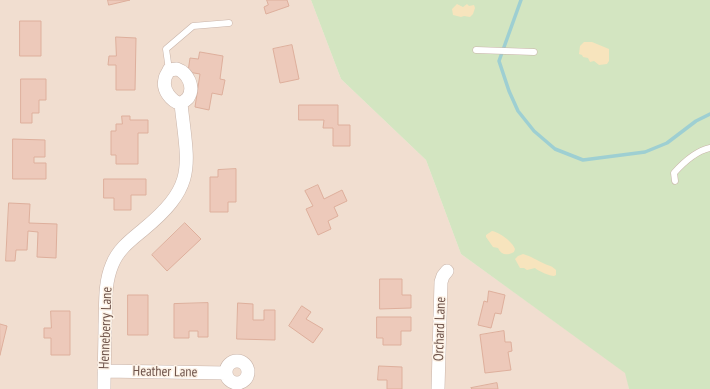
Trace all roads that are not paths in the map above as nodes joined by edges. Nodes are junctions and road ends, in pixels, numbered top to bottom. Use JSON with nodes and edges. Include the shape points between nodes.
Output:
{"nodes":[{"id":1,"x":229,"y":23,"type":"dead end"},
{"id":2,"x":476,"y":50,"type":"dead end"},
{"id":3,"x":534,"y":52,"type":"dead end"},
{"id":4,"x":169,"y":70,"type":"junction"},
{"id":5,"x":180,"y":104,"type":"junction"},
{"id":6,"x":710,"y":148,"type":"edge"},
{"id":7,"x":675,"y":181,"type":"dead end"},
{"id":8,"x":447,"y":271,"type":"dead end"},
{"id":9,"x":104,"y":371,"type":"junction"},
{"id":10,"x":226,"y":372,"type":"dead end"},
{"id":11,"x":104,"y":389,"type":"edge"},
{"id":12,"x":438,"y":389,"type":"edge"}],
"edges":[{"from":1,"to":4,"type":"lane","via":[[193,26],[166,49]]},
{"from":2,"to":3,"type":"lane"},
{"from":4,"to":5,"type":"street","via":[[164,80],[167,92]]},
{"from":4,"to":5,"type":"street","via":[[182,71],[190,82],[187,98]]},
{"from":5,"to":9,"type":"street","name":"Henneberry Lane","via":[[186,154],[183,184],[174,200],[128,242],[112,264],[106,293]]},
{"from":6,"to":7,"type":"lane","via":[[700,151],[678,169],[674,173]]},
{"from":8,"to":12,"type":"street","name":"Orchard Lane","via":[[441,282]]},
{"from":9,"to":10,"type":"street","name":"Heather Lane"},
{"from":9,"to":11,"type":"street","name":"Henneberry Lane"}]}
